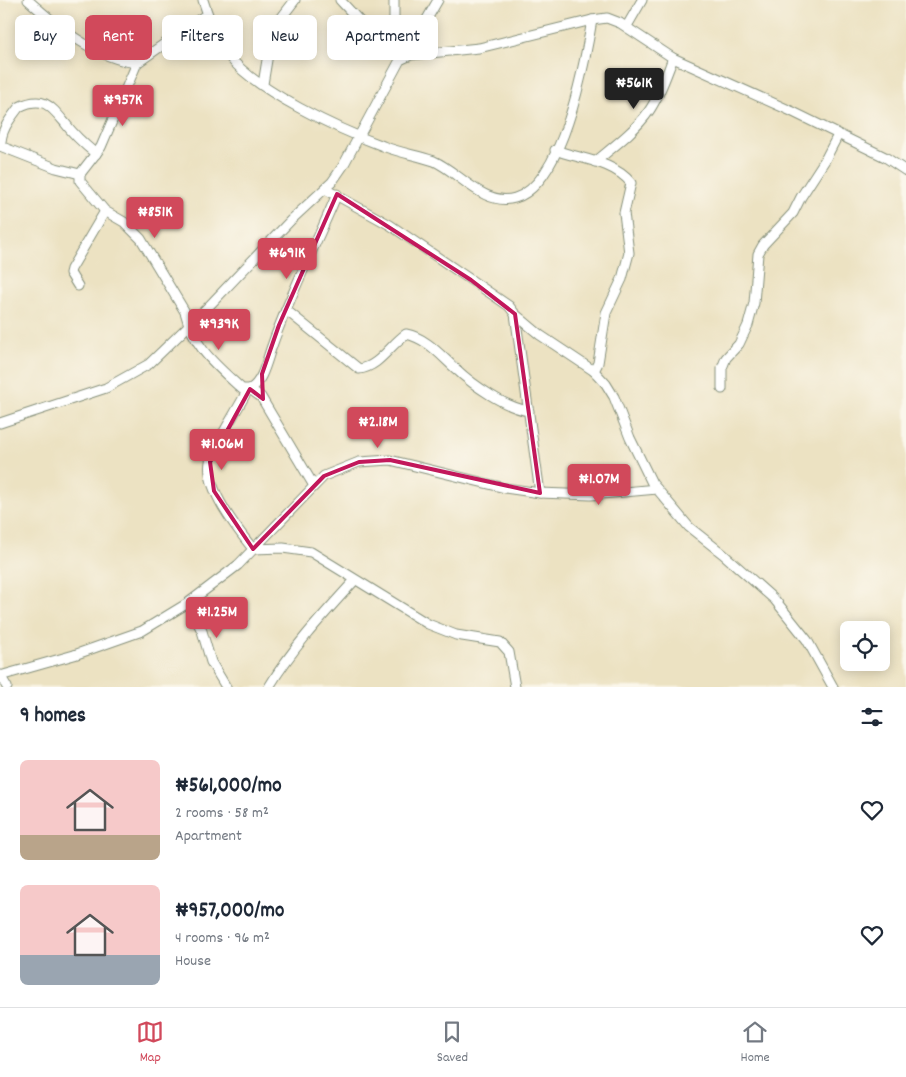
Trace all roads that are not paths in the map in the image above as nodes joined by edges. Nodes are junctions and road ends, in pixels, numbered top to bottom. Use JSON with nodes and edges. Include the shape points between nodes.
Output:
{"nodes":[{"id":1,"x":28,"y":0,"type":"edge"},
{"id":2,"x":202,"y":0,"type":"edge"},
{"id":3,"x":295,"y":0,"type":"edge"},
{"id":4,"x":340,"y":0,"type":"edge"},
{"id":5,"x":394,"y":0,"type":"edge"},
{"id":6,"x":438,"y":0,"type":"edge"},
{"id":7,"x":642,"y":0,"type":"edge"},
{"id":8,"x":207,"y":14,"type":"junction"},
{"id":9,"x":354,"y":15,"type":"edge"},
{"id":10,"x":394,"y":15,"type":"edge"},
{"id":11,"x":428,"y":15,"type":"edge"},
{"id":12,"x":592,"y":20,"type":"junction"},
{"id":13,"x":627,"y":26,"type":"junction"},
{"id":14,"x":438,"y":52,"type":"edge"},
{"id":15,"x":673,"y":58,"type":"junction"},
{"id":16,"x":400,"y":60,"type":"edge"},
{"id":17,"x":137,"y":63,"type":"junction"},
{"id":18,"x":263,"y":84,"type":"junction"},
{"id":19,"x":838,"y":135,"type":"junction"},
{"id":20,"x":360,"y":136,"type":"junction"},
{"id":21,"x":1,"y":146,"type":"edge"},
{"id":22,"x":555,"y":150,"type":"junction"},
{"id":23,"x":96,"y":154,"type":"junction"},
{"id":24,"x":595,"y":162,"type":"junction"},
{"id":25,"x":906,"y":171,"type":"edge"},
{"id":26,"x":80,"y":174,"type":"junction"},
{"id":27,"x":325,"y":189,"type":"junction"},
{"id":28,"x":337,"y":194,"type":"junction"},
{"id":29,"x":105,"y":211,"type":"junction"},
{"id":30,"x":78,"y":286,"type":"dead end"},
{"id":31,"x":286,"y":310,"type":"junction"},
{"id":32,"x":515,"y":314,"type":"junction"},
{"id":33,"x":188,"y":324,"type":"junction"},
{"id":34,"x":594,"y":371,"type":"junction"},
{"id":35,"x":262,"y":374,"type":"junction"},
{"id":36,"x":722,"y":389,"type":"dead end"},
{"id":37,"x":249,"y":390,"type":"junction"},
{"id":38,"x":261,"y":398,"type":"junction"},
{"id":39,"x":529,"y":411,"type":"junction"},
{"id":40,"x":0,"y":424,"type":"edge"},
{"id":41,"x":314,"y":486,"type":"junction"},
{"id":42,"x":657,"y":489,"type":"junction"},
{"id":43,"x":540,"y":493,"type":"junction"},
{"id":44,"x":254,"y":550,"type":"junction"},
{"id":45,"x":355,"y":580,"type":"junction"},
{"id":46,"x":188,"y":603,"type":"junction"},
{"id":47,"x":0,"y":676,"type":"edge"},
{"id":48,"x":7,"y":687,"type":"edge"},
{"id":49,"x":226,"y":687,"type":"edge"},
{"id":50,"x":269,"y":687,"type":"edge"},
{"id":51,"x":515,"y":687,"type":"edge"},
{"id":52,"x":833,"y":687,"type":"edge"}],
"edges":[{"from":1,"to":17,"type":"street","via":[[90,47]]},
{"from":2,"to":8,"type":"street"},
{"from":3,"to":18,"type":"street","via":[[272,30]]},
{"from":4,"to":9,"type":"street"},
{"from":5,"to":10,"type":"street"},
{"from":6,"to":11,"type":"street"},
{"from":7,"to":13,"type":"street"},
{"from":8,"to":17,"type":"street"},
{"from":8,"to":18,"type":"street","via":[[228,56]]},
{"from":12,"to":13,"type":"street","via":[[607,18]]},
{"from":12,"to":14,"type":"street","via":[[479,48]]},
{"from":12,"to":22,"type":"street","via":[[575,106]]},
{"from":13,"to":15,"type":"street"},
{"from":15,"to":19,"type":"street"},
{"from":15,"to":24,"type":"street","via":[[648,112]]},
{"from":16,"to":20,"type":"street"},
{"from":17,"to":23,"type":"street"},
{"from":18,"to":20,"type":"street","via":[[323,120]]},
{"from":19,"to":25,"type":"street","via":[[885,157]]},
{"from":19,"to":36,"type":"street","via":[[794,213],[758,254],[754,303],[748,325],[722,368]]},
{"from":20,"to":22,"type":"street","via":[[384,147],[436,162],[480,192],[499,199],[515,198],[531,188],[541,177]]},
{"from":20,"to":27,"type":"street"},
{"from":21,"to":23,"type":"street","via":[[3,131],[19,107],[35,102],[56,110]]},
{"from":21,"to":26,"type":"street"},
{"from":22,"to":24,"type":"street"},
{"from":23,"to":26,"type":"street"},
{"from":24,"to":34,"type":"street","via":[[624,175],[631,183],[631,189],[624,213],[629,253],[622,279],[606,313]]},
{"from":26,"to":29,"type":"street","via":[[80,181]]},
{"from":27,"to":28,"type":"street"},
{"from":27,"to":33,"type":"street"},
{"from":28,"to":31,"type":"street"},
{"from":28,"to":32,"type":"street","via":[[471,280],[509,306]]},
{"from":29,"to":30,"type":"street","via":[[71,269]]},
{"from":29,"to":33,"type":"street","via":[[124,222],[141,239],[185,312]]},
{"from":31,"to":35,"type":"street"},
{"from":31,"to":39,"type":"street","via":[[359,369],[370,368],[406,334],[413,335],[499,400],[518,410]]},
{"from":32,"to":34,"type":"street"},
{"from":32,"to":39,"type":"street"},
{"from":33,"to":37,"type":"street","via":[[203,353],[242,388]]},
{"from":33,"to":40,"type":"street","via":[[138,371],[106,388]]},
{"from":34,"to":42,"type":"street","via":[[614,397],[644,469]]},
{"from":35,"to":37,"type":"street"},
{"from":35,"to":38,"type":"street"},
{"from":37,"to":38,"type":"street"},
{"from":37,"to":44,"type":"street","via":[[210,462],[210,476],[214,491],[234,526]]},
{"from":38,"to":41,"type":"street"},
{"from":39,"to":43,"type":"street"},
{"from":41,"to":43,"type":"street","via":[[324,476],[359,462],[390,460]]},
{"from":41,"to":44,"type":"street"},
{"from":42,"to":43,"type":"street","via":[[591,494]]},
{"from":42,"to":52,"type":"street","via":[[689,527],[775,600],[807,640]]},
{"from":44,"to":45,"type":"street","via":[[283,548],[311,552]]},
{"from":44,"to":46,"type":"street"},
{"from":45,"to":50,"type":"street","via":[[315,627],[302,637]]},
{"from":45,"to":51,"type":"street","via":[[428,624],[456,635],[500,642],[509,652]]},
{"from":46,"to":47,"type":"street","via":[[142,631]]},
{"from":46,"to":49,"type":"street","via":[[202,631],[214,668]]},
{"from":47,"to":48,"type":"street"}]}
